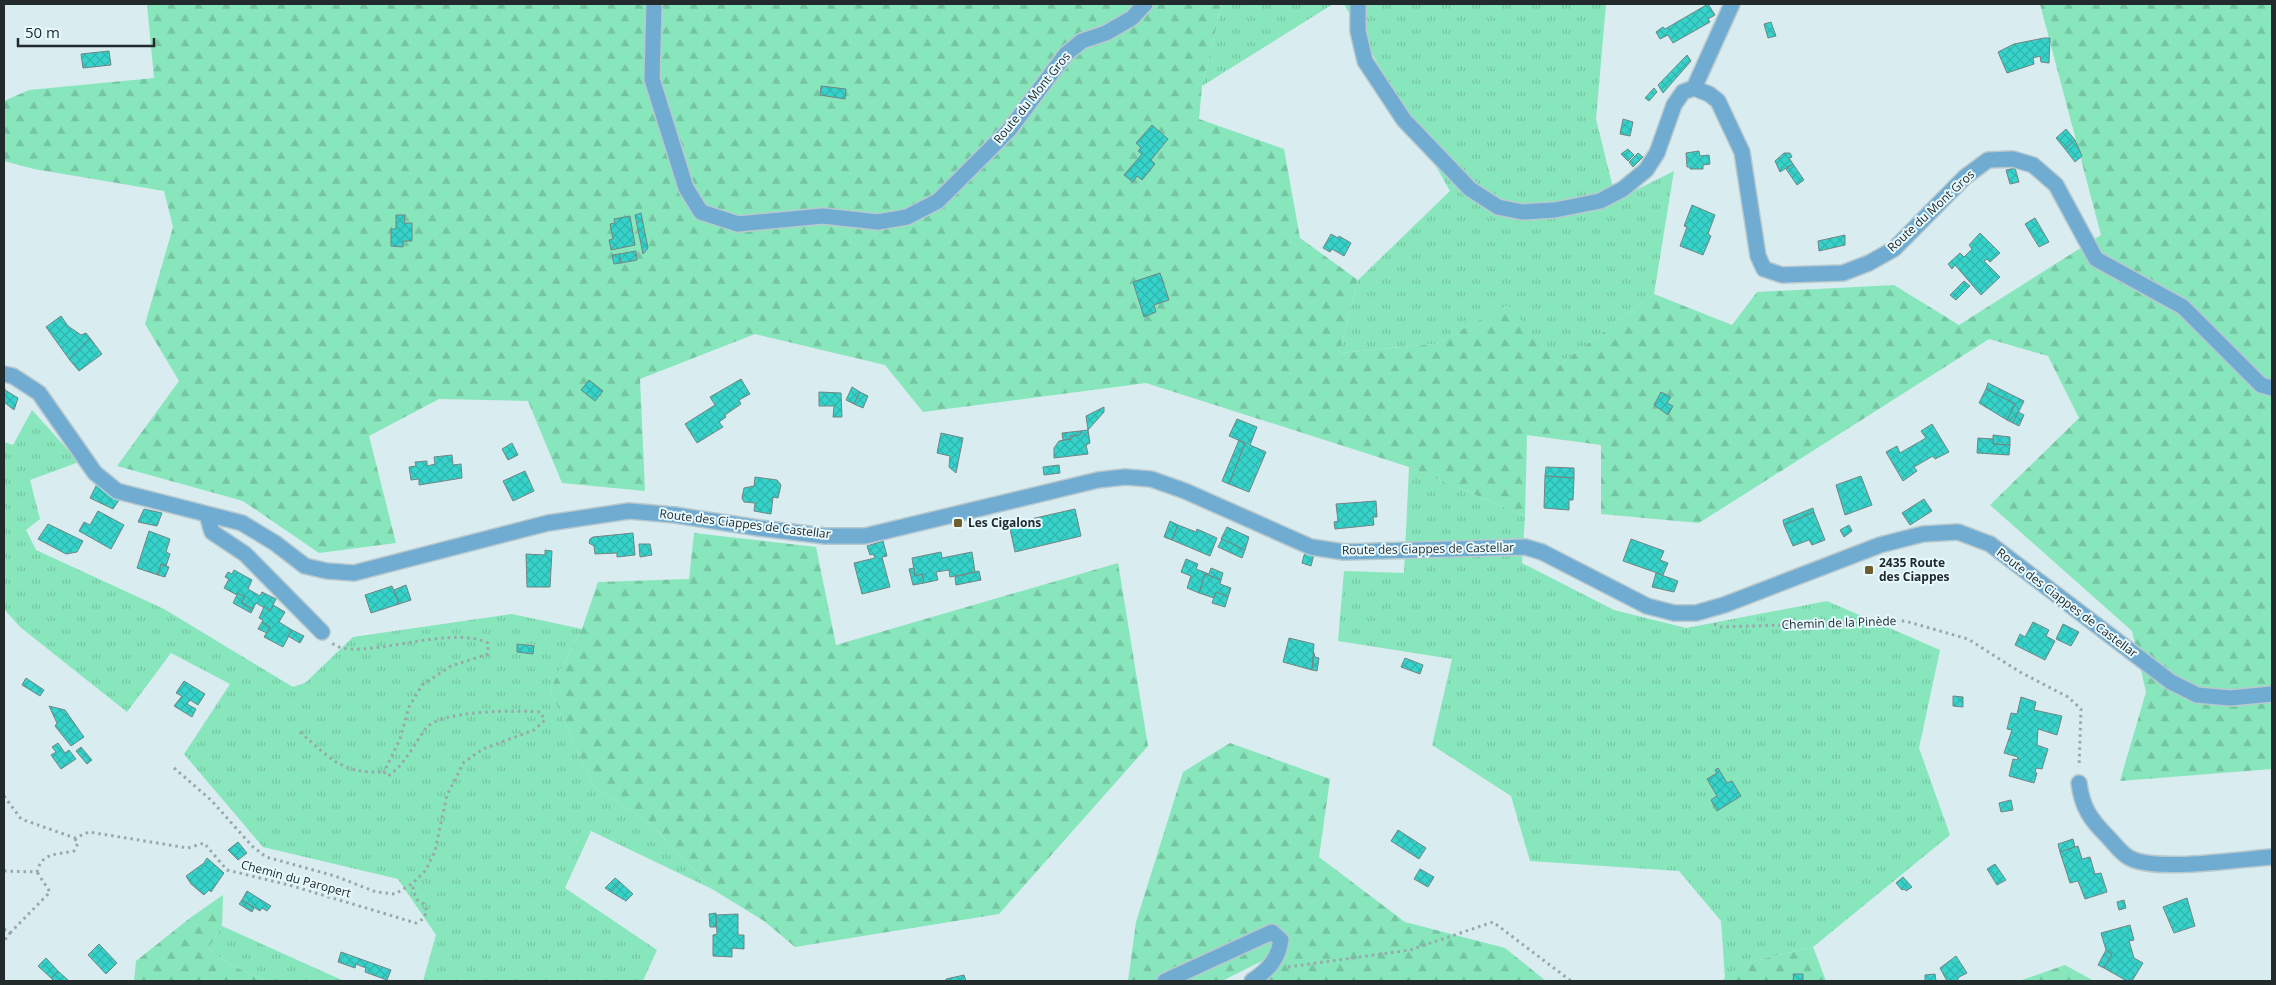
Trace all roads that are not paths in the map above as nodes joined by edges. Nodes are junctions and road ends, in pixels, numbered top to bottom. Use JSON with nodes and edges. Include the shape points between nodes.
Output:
{"nodes":[{"id":1,"x":654,"y":4,"type":"edge"},
{"id":2,"x":1145,"y":4,"type":"edge"},
{"id":3,"x":1358,"y":4,"type":"edge"},
{"id":4,"x":1732,"y":4,"type":"edge"},
{"id":5,"x":1694,"y":88,"type":"junction"},
{"id":6,"x":4,"y":374,"type":"edge"},
{"id":7,"x":2272,"y":388,"type":"edge"},
{"id":8,"x":207,"y":515,"type":"junction"},
{"id":9,"x":322,"y":632,"type":"road end"},
{"id":10,"x":2272,"y":694,"type":"edge"},
{"id":11,"x":2079,"y":783,"type":"road end"},
{"id":12,"x":2272,"y":857,"type":"edge"},
{"id":13,"x":1165,"y":981,"type":"edge"},
{"id":14,"x":1252,"y":981,"type":"edge"}],
"edges":[{"from":1,"to":2,"type":"street","name":"Route du Mont Gros","via":[[652,78],[686,188],[701,212],[738,224],[823,216],[878,222],[908,217],[938,200],[1009,130],[1066,54],[1082,41],[1106,33],[1132,18]]},
{"from":3,"to":5,"type":"street","via":[[1358,32],[1365,61],[1404,120],[1470,189],[1498,207],[1522,212],[1555,210],[1600,201],[1623,189],[1646,170],[1657,153],[1674,105],[1683,92]]},
{"from":4,"to":5,"type":"street"},
{"from":5,"to":7,"type":"street","name":"Route du Mont Gros","via":[[1718,101],[1742,152],[1758,256],[1764,269],[1782,275],[1843,273],[1869,263],[1894,249],[1965,177],[1988,160],[2013,159],[2033,165],[2056,186],[2096,259],[2183,307],[2261,385]]},
{"from":6,"to":8,"type":"street","name":"Route des Ciappes de Castellar","via":[[13,376],[39,393],[95,473],[117,491]]},
{"from":8,"to":9,"type":"street","via":[[212,532],[245,554]]},
{"from":8,"to":10,"type":"street","name":"Route des Ciappes de Castellar","via":[[242,523],[305,566],[354,573],[548,523],[629,511],[816,535],[865,536],[1098,480],[1125,477],[1151,479],[1185,491],[1310,548],[1344,552],[1534,549],[1647,606],[1674,614],[1696,613],[1724,604],[1880,545],[1923,534],[1958,532],[1990,544],[2171,682],[2197,695],[2230,698]]},
{"from":11,"to":12,"type":"street","via":[[2082,802],[2094,823],[2128,857],[2142,862],[2173,864]]},
{"from":13,"to":14,"type":"street","via":[[1272,932],[1281,940],[1279,950],[1269,970]]}]}
